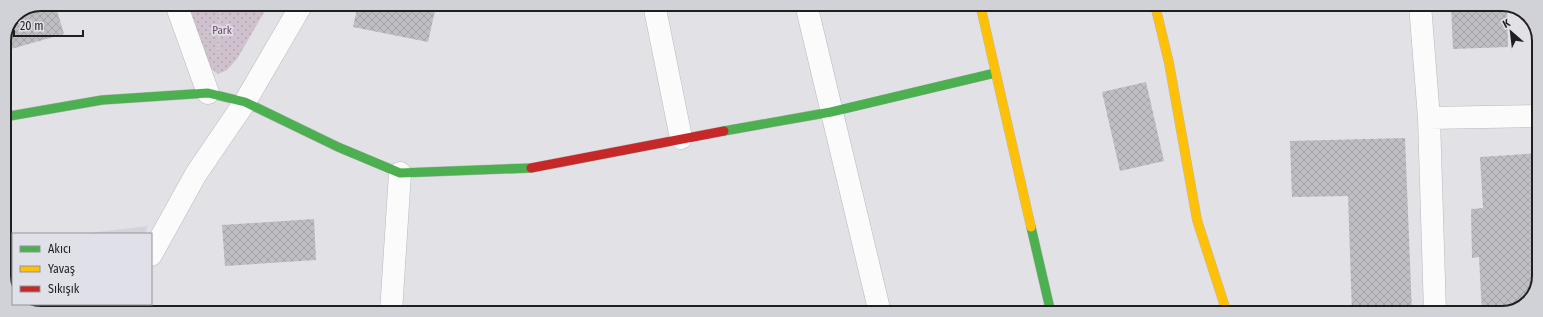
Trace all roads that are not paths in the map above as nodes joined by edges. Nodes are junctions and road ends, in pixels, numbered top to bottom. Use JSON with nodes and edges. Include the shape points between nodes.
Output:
{"nodes":[{"id":1,"x":179,"y":11,"type":"edge"},
{"id":2,"x":298,"y":11,"type":"edge"},
{"id":3,"x":656,"y":11,"type":"edge"},
{"id":4,"x":808,"y":11,"type":"edge"},
{"id":5,"x":982,"y":11,"type":"edge"},
{"id":6,"x":1157,"y":11,"type":"edge"},
{"id":7,"x":1421,"y":11,"type":"edge"},
{"id":8,"x":995,"y":72,"type":"junction"},
{"id":9,"x":208,"y":93,"type":"junction"},
{"id":10,"x":245,"y":102,"type":"junction"},
{"id":11,"x":831,"y":112,"type":"junction"},
{"id":12,"x":11,"y":116,"type":"edge"},
{"id":13,"x":1532,"y":116,"type":"edge"},
{"id":14,"x":1429,"y":118,"type":"junction"},
{"id":15,"x":681,"y":138,"type":"junction"},
{"id":16,"x":400,"y":173,"type":"junction"},
{"id":17,"x":152,"y":253,"type":"edge"},
{"id":18,"x":391,"y":306,"type":"edge"},
{"id":19,"x":878,"y":306,"type":"edge"},
{"id":20,"x":1049,"y":306,"type":"edge"},
{"id":21,"x":1225,"y":306,"type":"edge"},
{"id":22,"x":1435,"y":306,"type":"edge"}],
"edges":[{"from":1,"to":9,"type":"street"},
{"from":2,"to":10,"type":"street"},
{"from":3,"to":15,"type":"street"},
{"from":4,"to":11,"type":"street"},
{"from":5,"to":8,"type":"street"},
{"from":6,"to":21,"type":"street","via":[[1169,64],[1197,220]]},
{"from":7,"to":14,"type":"street"},
{"from":8,"to":11,"type":"street"},
{"from":8,"to":20,"type":"street"},
{"from":9,"to":10,"type":"street"},
{"from":9,"to":12,"type":"street","via":[[102,100]]},
{"from":10,"to":16,"type":"street","via":[[338,147]]},
{"from":10,"to":17,"type":"street","via":[[196,174]]},
{"from":11,"to":15,"type":"street"},
{"from":11,"to":19,"type":"street"},
{"from":13,"to":14,"type":"street"},
{"from":14,"to":22,"type":"street"},
{"from":15,"to":16,"type":"street","via":[[530,168]]},
{"from":16,"to":18,"type":"street"}]}
